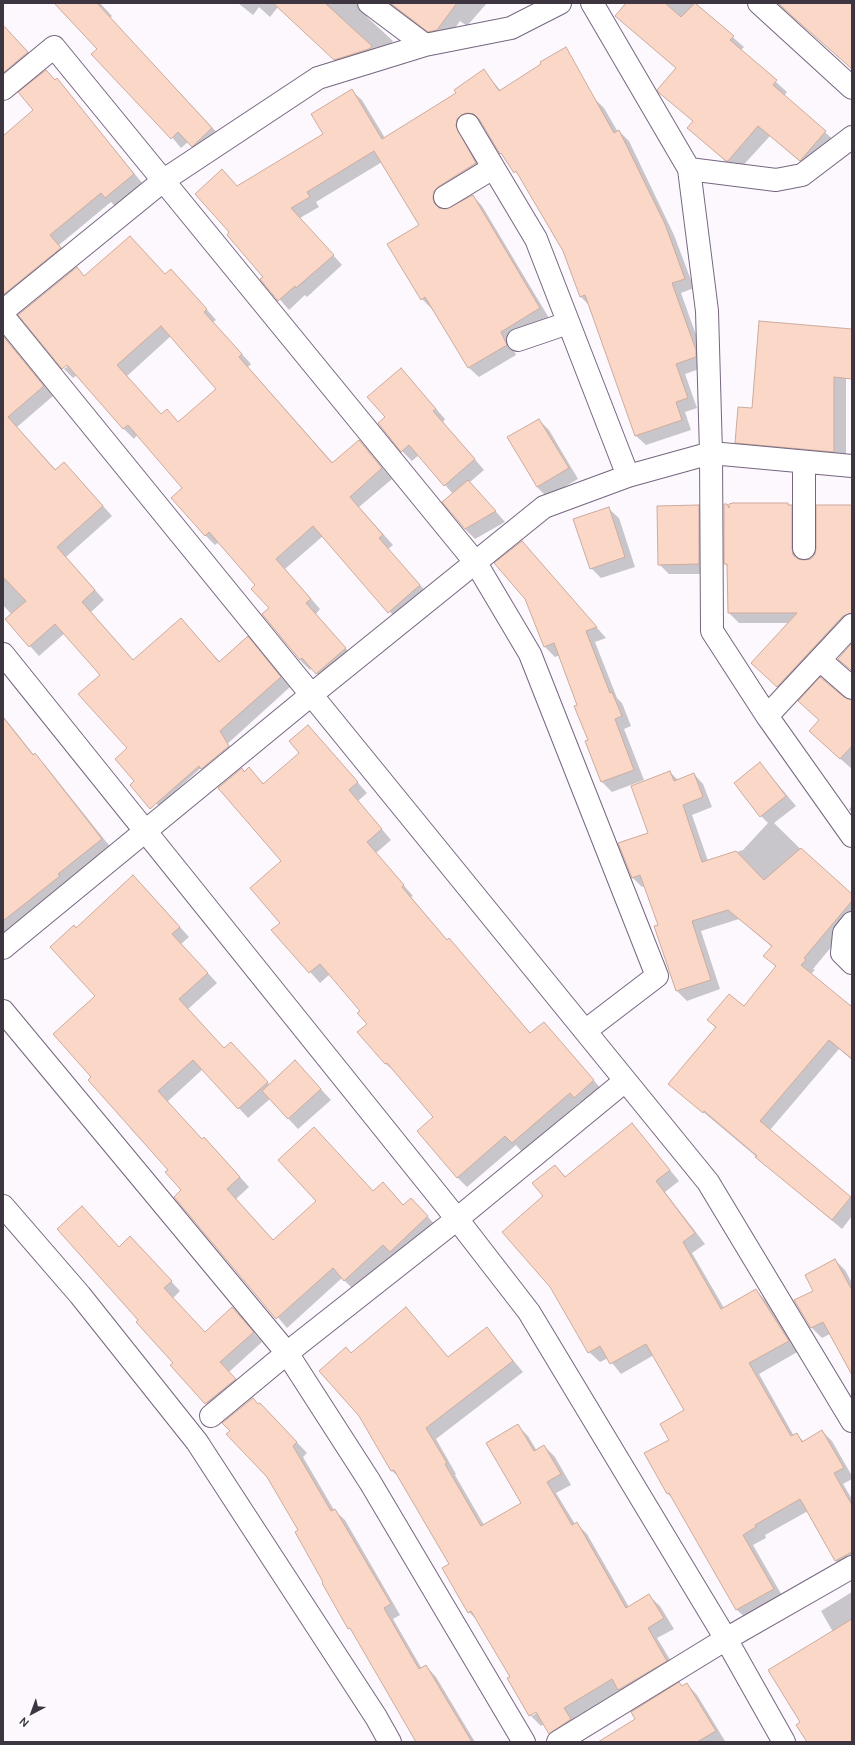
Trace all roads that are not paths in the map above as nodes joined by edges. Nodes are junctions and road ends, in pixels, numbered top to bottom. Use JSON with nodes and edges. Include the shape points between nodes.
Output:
{"nodes":[{"id":1,"x":369,"y":3,"type":"edge"},
{"id":2,"x":560,"y":3,"type":"edge"},
{"id":3,"x":592,"y":3,"type":"edge"},
{"id":4,"x":759,"y":3,"type":"edge"},
{"id":5,"x":425,"y":45,"type":"junction"},
{"id":6,"x":852,"y":88,"type":"edge"},
{"id":7,"x":3,"y":89,"type":"edge"},
{"id":8,"x":468,"y":125,"type":"dead end"},
{"id":9,"x":852,"y":137,"type":"edge"},
{"id":10,"x":493,"y":168,"type":"junction"},
{"id":11,"x":689,"y":169,"type":"junction"},
{"id":12,"x":164,"y":180,"type":"junction"},
{"id":13,"x":445,"y":197,"type":"dead end"},
{"id":14,"x":3,"y":311,"type":"edge"},
{"id":15,"x":3,"y":316,"type":"edge"},
{"id":16,"x":568,"y":323,"type":"junction"},
{"id":17,"x":518,"y":340,"type":"dead end"},
{"id":18,"x":711,"y":453,"type":"junction"},
{"id":19,"x":804,"y":462,"type":"junction"},
{"id":20,"x":852,"y":466,"type":"edge"},
{"id":21,"x":628,"y":476,"type":"junction"},
{"id":22,"x":804,"y":548,"type":"dead end"},
{"id":23,"x":476,"y":563,"type":"junction"},
{"id":24,"x":852,"y":625,"type":"edge"},
{"id":25,"x":3,"y":654,"type":"edge"},
{"id":26,"x":820,"y":660,"type":"junction"},
{"id":27,"x":852,"y":688,"type":"edge"},
{"id":28,"x":311,"y":695,"type":"junction"},
{"id":29,"x":767,"y":716,"type":"junction"},
{"id":30,"x":146,"y":831,"type":"junction"},
{"id":31,"x":852,"y":836,"type":"edge"},
{"id":32,"x":852,"y":923,"type":"edge"},
{"id":33,"x":3,"y":948,"type":"edge"},
{"id":34,"x":852,"y":963,"type":"edge"},
{"id":35,"x":3,"y":1011,"type":"edge"},
{"id":36,"x":585,"y":1032,"type":"junction"},
{"id":37,"x":625,"y":1081,"type":"junction"},
{"id":38,"x":3,"y":1206,"type":"edge"},
{"id":39,"x":457,"y":1219,"type":"junction"},
{"id":40,"x":287,"y":1353,"type":"junction"},
{"id":41,"x":212,"y":1416,"type":"dead end"},
{"id":42,"x":852,"y":1421,"type":"edge"},
{"id":43,"x":852,"y":1567,"type":"edge"},
{"id":44,"x":726,"y":1639,"type":"junction"},
{"id":45,"x":390,"y":1742,"type":"edge"},
{"id":46,"x":524,"y":1742,"type":"edge"},
{"id":47,"x":558,"y":1742,"type":"edge"},
{"id":48,"x":784,"y":1742,"type":"edge"}],
"edges":[{"from":1,"to":5,"type":"street"},
{"from":2,"to":5,"type":"street","via":[[511,28]]},
{"from":3,"to":11,"type":"street"},
{"from":4,"to":6,"type":"street"},
{"from":5,"to":12,"type":"street","via":[[318,78]]},
{"from":7,"to":12,"type":"street","via":[[54,47]]},
{"from":8,"to":10,"type":"street"},
{"from":9,"to":11,"type":"street","via":[[802,175],[776,180]]},
{"from":10,"to":13,"type":"street"},
{"from":10,"to":16,"type":"street","via":[[536,240]]},
{"from":11,"to":18,"type":"street","via":[[707,311]]},
{"from":12,"to":14,"type":"street"},
{"from":12,"to":23,"type":"street"},
{"from":15,"to":28,"type":"street"},
{"from":16,"to":17,"type":"street"},
{"from":16,"to":21,"type":"street"},
{"from":18,"to":19,"type":"street"},
{"from":18,"to":21,"type":"street"},
{"from":18,"to":29,"type":"street","via":[[712,631]]},
{"from":19,"to":20,"type":"street"},
{"from":19,"to":22,"type":"street"},
{"from":21,"to":23,"type":"street","via":[[544,507]]},
{"from":23,"to":28,"type":"street"},
{"from":23,"to":36,"type":"street","via":[[530,654],[657,976]]},
{"from":24,"to":26,"type":"street"},
{"from":25,"to":30,"type":"street"},
{"from":26,"to":27,"type":"street"},
{"from":26,"to":29,"type":"street"},
{"from":28,"to":30,"type":"street"},
{"from":28,"to":36,"type":"street"},
{"from":29,"to":31,"type":"street"},
{"from":30,"to":33,"type":"street"},
{"from":30,"to":39,"type":"street"},
{"from":32,"to":34,"type":"street","via":[[844,932],[842,953]]},
{"from":35,"to":40,"type":"street"},
{"from":36,"to":37,"type":"street"},
{"from":37,"to":39,"type":"street"},
{"from":37,"to":42,"type":"street","via":[[708,1182]]},
{"from":38,"to":45,"type":"street","via":[[80,1295],[197,1442]]},
{"from":39,"to":40,"type":"street"},
{"from":39,"to":44,"type":"street","via":[[529,1312]]},
{"from":40,"to":41,"type":"street"},
{"from":40,"to":46,"type":"street","via":[[370,1482]]},
{"from":43,"to":44,"type":"street"},
{"from":44,"to":47,"type":"street"},
{"from":44,"to":48,"type":"street"}]}
